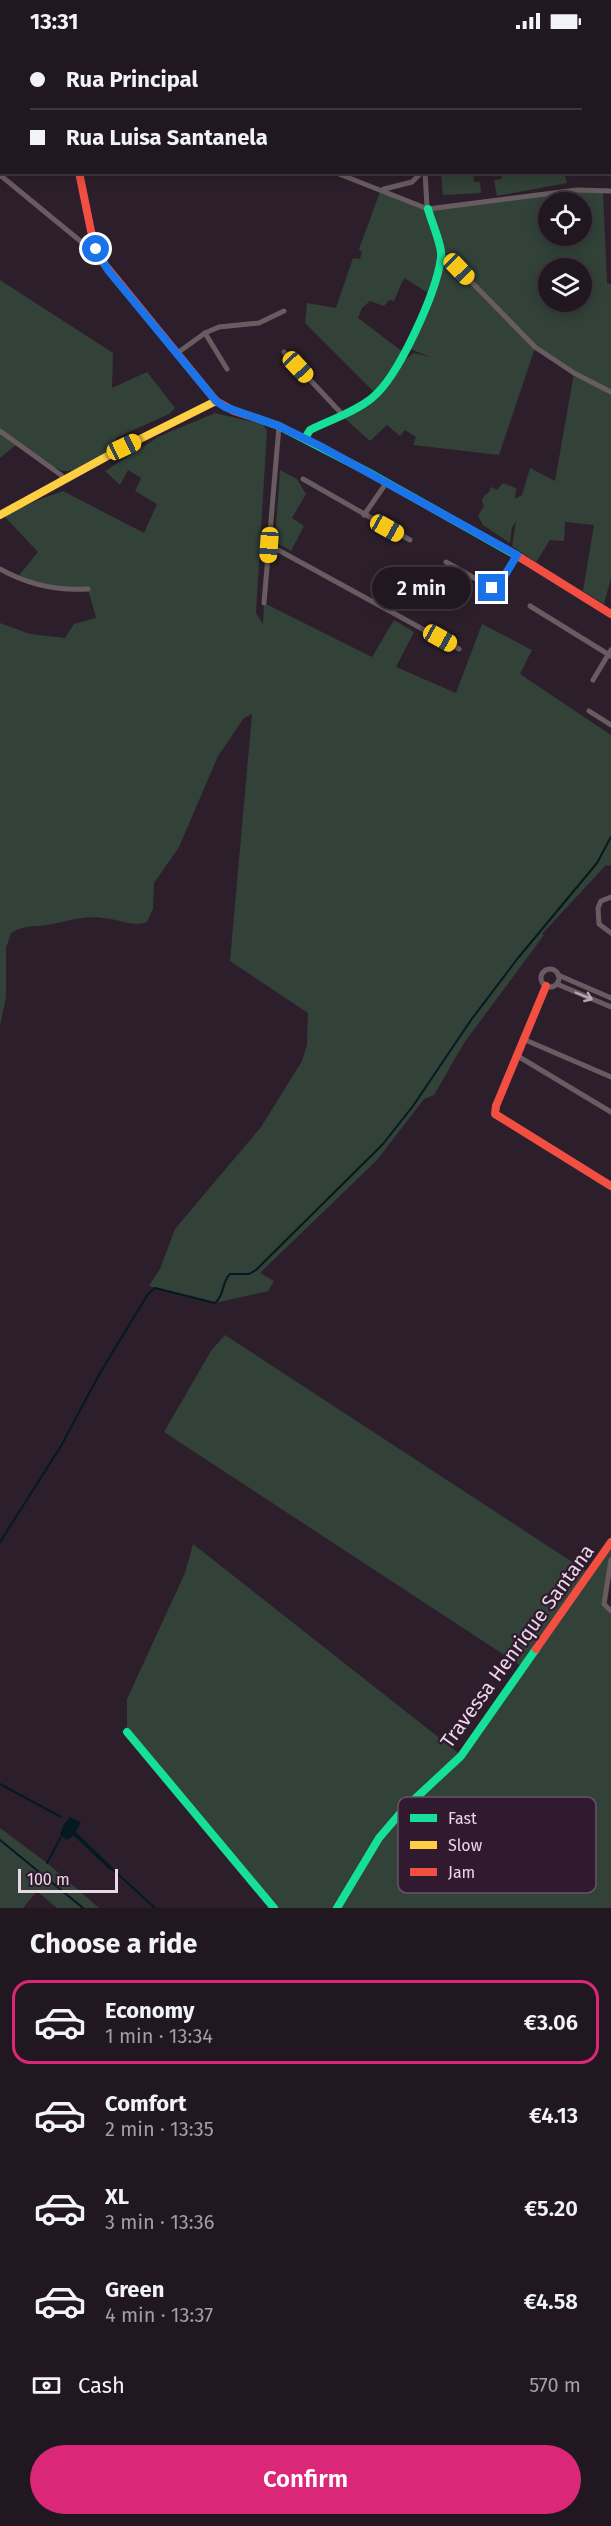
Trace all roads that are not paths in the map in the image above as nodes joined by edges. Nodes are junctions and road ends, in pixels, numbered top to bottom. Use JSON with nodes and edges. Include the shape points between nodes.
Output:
{"nodes":[{"id":1,"x":79,"y":174,"type":"edge"},
{"id":2,"x":339,"y":174,"type":"edge"},
{"id":3,"x":422,"y":174,"type":"edge"},
{"id":4,"x":424,"y":174,"type":"edge"},
{"id":5,"x":0,"y":176,"type":"edge"},
{"id":6,"x":380,"y":190,"type":"junction"},
{"id":7,"x":611,"y":191,"type":"edge"},
{"id":8,"x":427,"y":208,"type":"junction"},
{"id":9,"x":96,"y":249,"type":"junction"},
{"id":10,"x":442,"y":256,"type":"junction"},
{"id":11,"x":284,"y":311,"type":"dead end"},
{"id":12,"x":205,"y":333,"type":"junction"},
{"id":13,"x":284,"y":352,"type":"dead end"},
{"id":14,"x":176,"y":354,"type":"junction"},
{"id":15,"x":227,"y":369,"type":"dead end"},
{"id":16,"x":611,"y":392,"type":"edge"},
{"id":17,"x":216,"y":401,"type":"junction"},
{"id":18,"x":341,"y":413,"type":"junction"},
{"id":19,"x":279,"y":426,"type":"junction"},
{"id":20,"x":0,"y":431,"type":"edge"},
{"id":21,"x":305,"y":438,"type":"junction"},
{"id":22,"x":303,"y":478,"type":"dead end"},
{"id":23,"x":63,"y":480,"type":"junction"},
{"id":24,"x":387,"y":482,"type":"junction"},
{"id":25,"x":0,"y":515,"type":"edge"},
{"id":26,"x":364,"y":516,"type":"junction"},
{"id":27,"x":410,"y":540,"type":"dead end"},
{"id":28,"x":269,"y":545,"type":"junction"},
{"id":29,"x":517,"y":555,"type":"junction"},
{"id":30,"x":446,"y":562,"type":"dead end"},
{"id":31,"x":0,"y":569,"type":"edge"},
{"id":32,"x":88,"y":589,"type":"dead end"},
{"id":33,"x":264,"y":603,"type":"dead end"},
{"id":34,"x":530,"y":606,"type":"dead end"},
{"id":35,"x":611,"y":614,"type":"edge"},
{"id":36,"x":459,"y":649,"type":"dead end"},
{"id":37,"x":610,"y":654,"type":"edge"},
{"id":38,"x":593,"y":680,"type":"dead end"},
{"id":39,"x":589,"y":711,"type":"dead end"},
{"id":40,"x":611,"y":725,"type":"edge"},
{"id":41,"x":611,"y":897,"type":"edge"},
{"id":42,"x":611,"y":933,"type":"edge"},
{"id":43,"x":558,"y":975,"type":"junction"},
{"id":44,"x":557,"y":984,"type":"junction"},
{"id":45,"x":546,"y":986,"type":"junction"},
{"id":46,"x":611,"y":998,"type":"edge"},
{"id":47,"x":611,"y":1008,"type":"edge"},
{"id":48,"x":523,"y":1039,"type":"junction"},
{"id":49,"x":516,"y":1055,"type":"junction"},
{"id":50,"x":611,"y":1077,"type":"edge"},
{"id":51,"x":611,"y":1112,"type":"edge"},
{"id":52,"x":611,"y":1186,"type":"edge"},
{"id":53,"x":611,"y":1542,"type":"edge"},
{"id":54,"x":611,"y":1560,"type":"edge"},
{"id":55,"x":611,"y":1611,"type":"edge"},
{"id":56,"x":127,"y":1732,"type":"dead end"},
{"id":57,"x":417,"y":1797,"type":"edge"},
{"id":58,"x":398,"y":1816,"type":"edge"},
{"id":59,"x":274,"y":1908,"type":"edge"},
{"id":60,"x":337,"y":1908,"type":"edge"}],
"edges":[{"from":1,"to":9,"type":"street"},
{"from":2,"to":6,"type":"street"},
{"from":3,"to":6,"type":"street","via":[[412,182]]},
{"from":4,"to":8,"type":"street"},
{"from":5,"to":9,"type":"street","via":[[90,249]]},
{"from":6,"to":8,"type":"street"},
{"from":7,"to":8,"type":"street","via":[[577,190]]},
{"from":8,"to":10,"type":"street"},
{"from":9,"to":14,"type":"street","via":[[108,270]]},
{"from":10,"to":16,"type":"street","via":[[535,347]]},
{"from":10,"to":18,"type":"street","via":[[408,348],[371,399]]},
{"from":11,"to":12,"type":"street","via":[[259,323],[219,327]]},
{"from":12,"to":14,"type":"street"},
{"from":12,"to":15,"type":"street"},
{"from":13,"to":18,"type":"street"},
{"from":14,"to":17,"type":"street"},
{"from":17,"to":19,"type":"street"},
{"from":17,"to":23,"type":"street"},
{"from":18,"to":21,"type":"street","via":[[310,430]]},
{"from":19,"to":21,"type":"street"},
{"from":19,"to":28,"type":"street"},
{"from":20,"to":23,"type":"street"},
{"from":21,"to":24,"type":"street"},
{"from":22,"to":26,"type":"street"},
{"from":23,"to":25,"type":"street"},
{"from":24,"to":26,"type":"street"},
{"from":24,"to":29,"type":"street"},
{"from":26,"to":27,"type":"street"},
{"from":28,"to":33,"type":"street"},
{"from":28,"to":36,"type":"street"},
{"from":29,"to":30,"type":"street","via":[[499,585],[492,588]]},
{"from":29,"to":35,"type":"street"},
{"from":31,"to":32,"type":"street","via":[[35,585],[58,590]]},
{"from":34,"to":37,"type":"street"},
{"from":37,"to":38,"type":"street"},
{"from":39,"to":40,"type":"street"},
{"from":41,"to":42,"type":"street","via":[[601,901],[597,916],[599,924]]},
{"from":43,"to":44,"type":"street"},
{"from":43,"to":45,"type":"street","via":[[552,970],[544,972],[541,980]]},
{"from":43,"to":46,"type":"street"},
{"from":44,"to":45,"type":"street"},
{"from":44,"to":47,"type":"street","one_way":true},
{"from":45,"to":48,"type":"street"},
{"from":48,"to":49,"type":"street"},
{"from":48,"to":50,"type":"street"},
{"from":49,"to":51,"type":"street"},
{"from":49,"to":52,"type":"street","via":[[495,1114]]},
{"from":53,"to":57,"type":"street","name":"Travessa Henrique Santana","via":[[461,1756]]},
{"from":54,"to":55,"type":"street","via":[[604,1604]]},
{"from":56,"to":59,"type":"street"},
{"from":58,"to":60,"type":"street","name":"Travessa Henrique Santana","via":[[379,1838]]}]}
